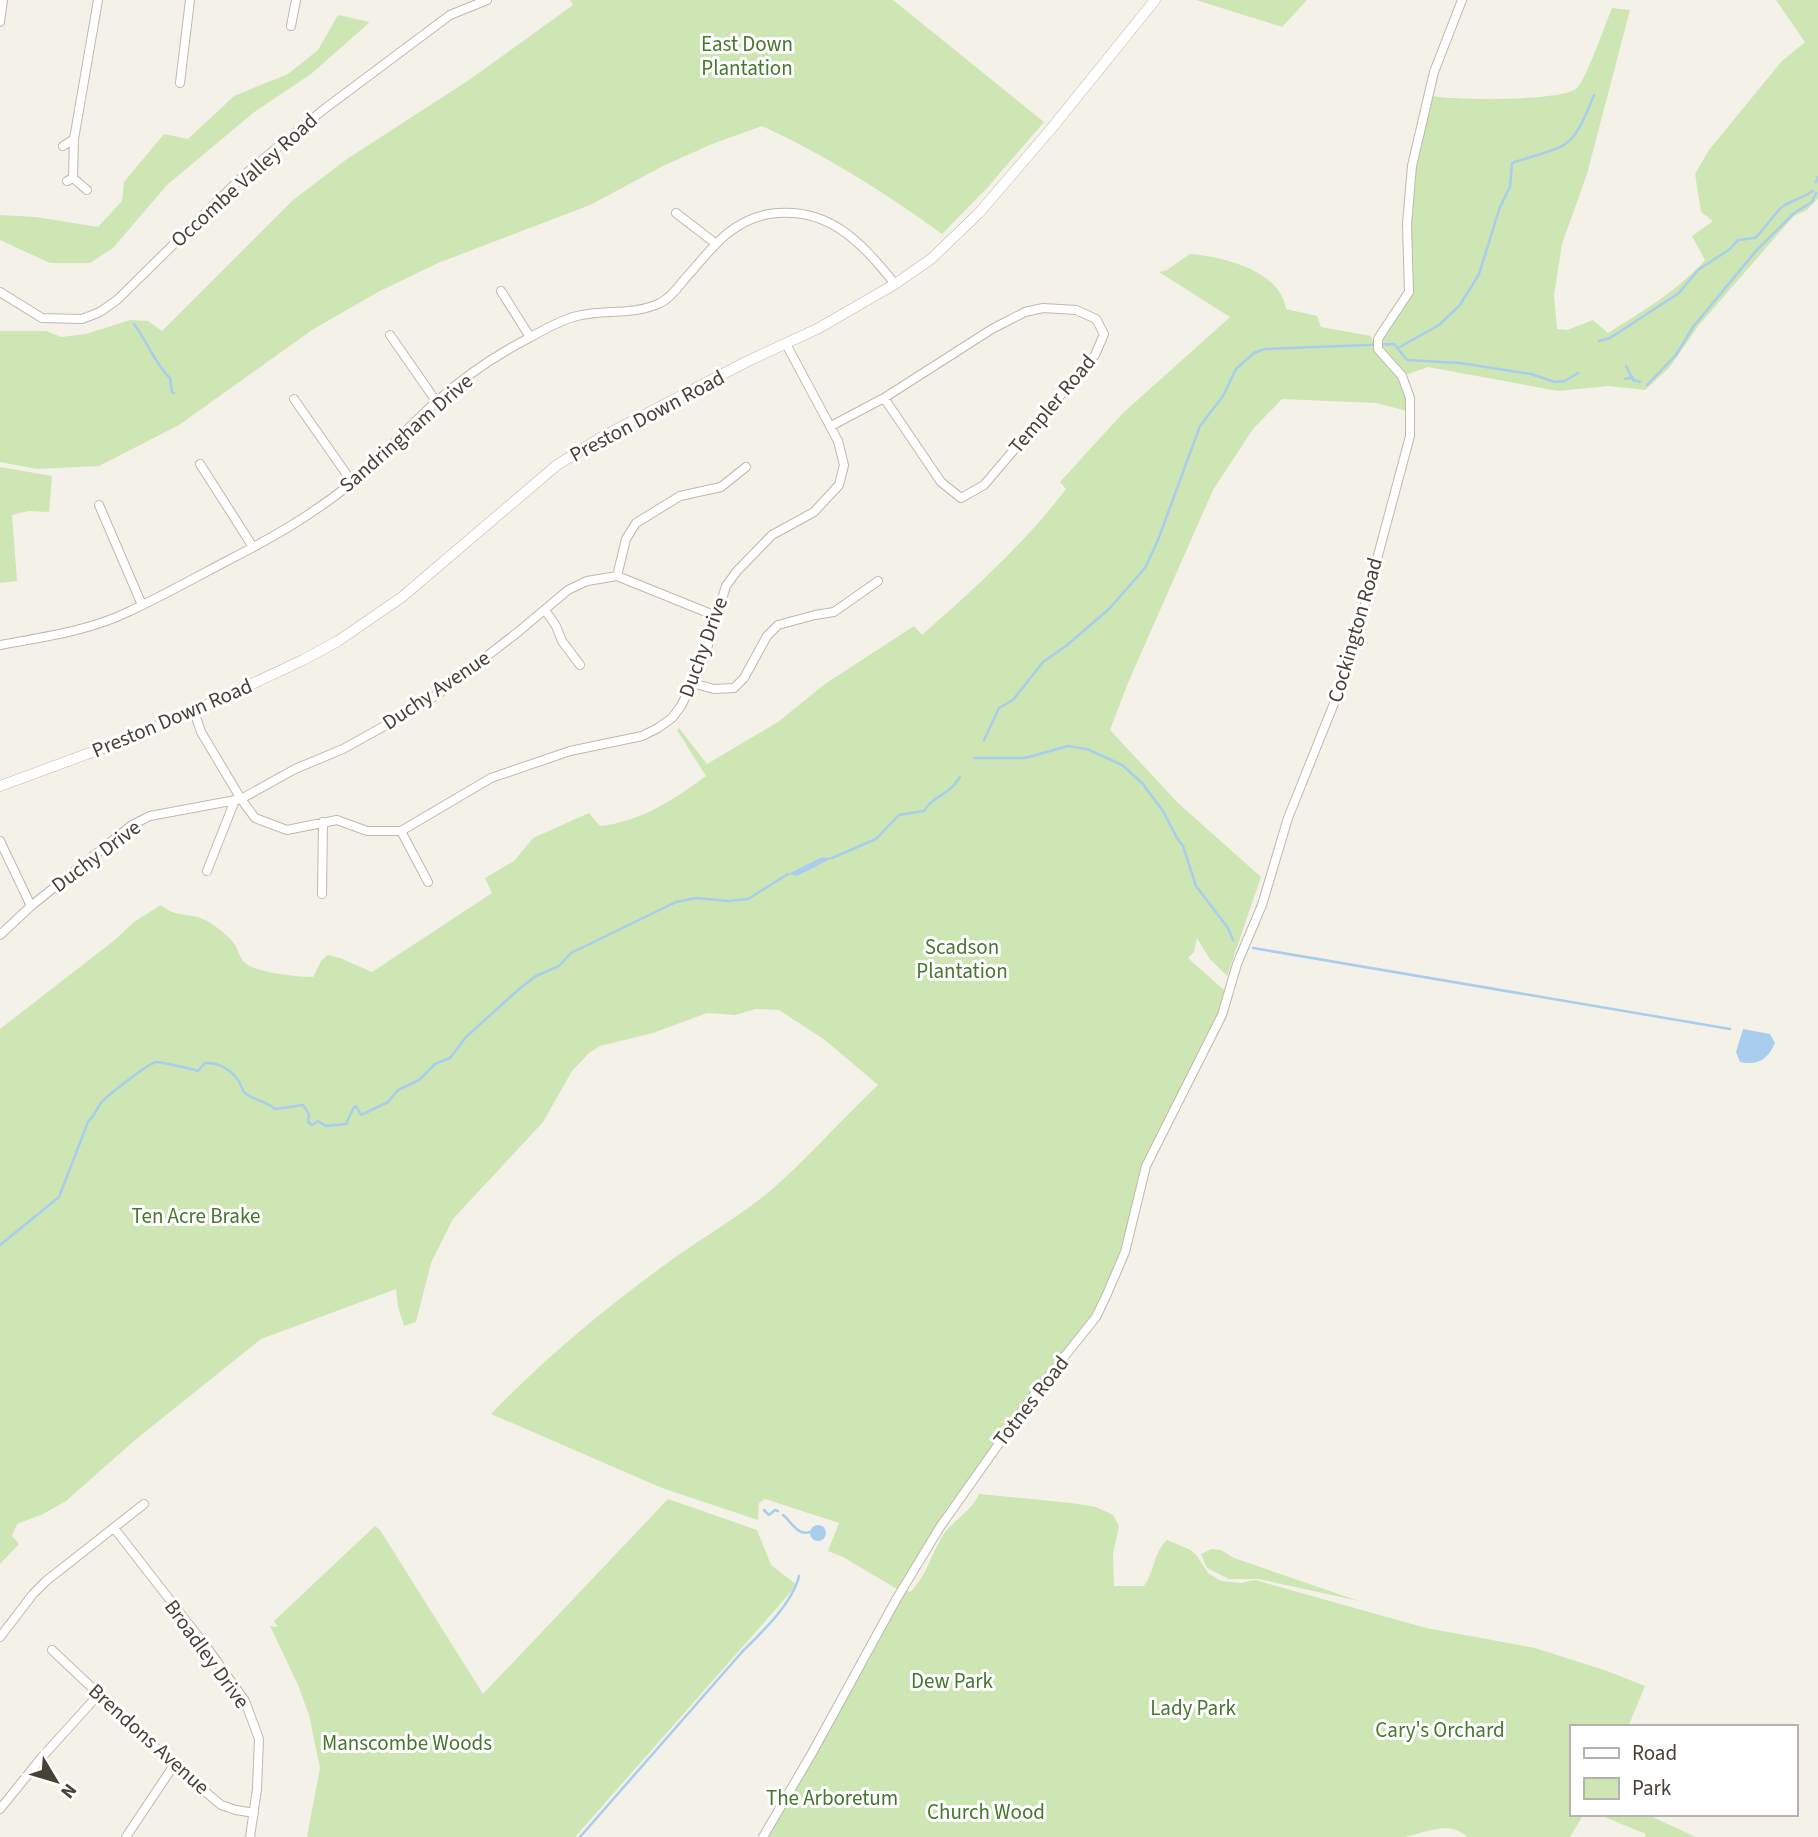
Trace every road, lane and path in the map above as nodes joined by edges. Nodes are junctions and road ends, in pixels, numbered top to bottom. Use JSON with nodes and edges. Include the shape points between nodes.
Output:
{"nodes":[{"id":1,"x":3,"y":0,"type":"edge"},
{"id":2,"x":97,"y":0,"type":"edge"},
{"id":3,"x":190,"y":0,"type":"edge"},
{"id":4,"x":296,"y":0,"type":"edge"},
{"id":5,"x":487,"y":0,"type":"edge"},
{"id":6,"x":1155,"y":0,"type":"edge"},
{"id":7,"x":1462,"y":0,"type":"edge"},
{"id":8,"x":0,"y":22,"type":"edge"},
{"id":9,"x":291,"y":26,"type":"dead end"},
{"id":10,"x":180,"y":83,"type":"dead end"},
{"id":11,"x":74,"y":139,"type":"junction"},
{"id":12,"x":63,"y":146,"type":"dead end"},
{"id":13,"x":87,"y":190,"type":"dead end"},
{"id":14,"x":676,"y":214,"type":"dead end"},
{"id":15,"x":715,"y":243,"type":"junction"},
{"id":16,"x":895,"y":284,"type":"junction"},
{"id":17,"x":501,"y":290,"type":"dead end"},
{"id":18,"x":0,"y":292,"type":"edge"},
{"id":19,"x":390,"y":335,"type":"dead end"},
{"id":20,"x":530,"y":337,"type":"junction"},
{"id":21,"x":786,"y":344,"type":"junction"},
{"id":22,"x":884,"y":398,"type":"junction"},
{"id":23,"x":294,"y":399,"type":"dead end"},
{"id":24,"x":436,"y":401,"type":"junction"},
{"id":25,"x":831,"y":426,"type":"junction"},
{"id":26,"x":200,"y":464,"type":"dead end"},
{"id":27,"x":746,"y":467,"type":"dead end"},
{"id":28,"x":352,"y":482,"type":"junction"},
{"id":29,"x":99,"y":505,"type":"dead end"},
{"id":30,"x":253,"y":547,"type":"junction"},
{"id":31,"x":617,"y":576,"type":"junction"},
{"id":32,"x":878,"y":581,"type":"dead end"},
{"id":33,"x":142,"y":605,"type":"junction"},
{"id":34,"x":545,"y":610,"type":"junction"},
{"id":35,"x":716,"y":616,"type":"junction"},
{"id":36,"x":0,"y":645,"type":"edge"},
{"id":37,"x":580,"y":665,"type":"dead end"},
{"id":38,"x":692,"y":683,"type":"junction"},
{"id":39,"x":194,"y":711,"type":"junction"},
{"id":40,"x":0,"y":786,"type":"edge"},
{"id":41,"x":238,"y":800,"type":"junction"},
{"id":42,"x":323,"y":821,"type":"junction"},
{"id":43,"x":401,"y":831,"type":"junction"},
{"id":44,"x":0,"y":841,"type":"edge"},
{"id":45,"x":207,"y":871,"type":"dead end"},
{"id":46,"x":428,"y":882,"type":"dead end"},
{"id":47,"x":322,"y":894,"type":"dead end"},
{"id":48,"x":31,"y":906,"type":"junction"},
{"id":49,"x":0,"y":935,"type":"edge"},
{"id":50,"x":1247,"y":941,"type":"joint"},
{"id":51,"x":144,"y":1504,"type":"dead end"},
{"id":52,"x":114,"y":1528,"type":"junction"},
{"id":53,"x":0,"y":1637,"type":"edge"},
{"id":54,"x":52,"y":1650,"type":"dead end"},
{"id":55,"x":99,"y":1694,"type":"junction"},
{"id":56,"x":174,"y":1765,"type":"junction"},
{"id":57,"x":0,"y":1809,"type":"edge"},
{"id":58,"x":254,"y":1813,"type":"junction"},
{"id":59,"x":126,"y":1837,"type":"edge"},
{"id":60,"x":250,"y":1837,"type":"edge"},
{"id":61,"x":763,"y":1837,"type":"edge"}],
"edges":[{"from":1,"to":8,"type":"street"},
{"from":2,"to":11,"type":"street"},
{"from":3,"to":10,"type":"street"},
{"from":4,"to":9,"type":"street"},
{"from":5,"to":18,"type":"street","name":"Occombe Valley Road","via":[[450,15],[323,110],[244,175],[100,312],[82,319],[42,318]]},
{"from":6,"to":16,"type":"street","name":"Preston Down Road","via":[[979,213],[931,259]]},
{"from":7,"to":50,"type":"street","name":"Cockington Road","via":[[1434,72],[1412,166],[1407,224],[1409,292],[1378,339],[1378,349],[1402,376],[1410,398],[1410,436],[1347,671],[1287,817]]},
{"from":11,"to":12,"type":"street"},
{"from":11,"to":13,"type":"street","via":[[70,179]]},
{"from":14,"to":15,"type":"street"},
{"from":15,"to":16,"type":"street","name":"Sandringham Drive","via":[[767,214],[818,216],[870,252]]},
{"from":15,"to":20,"type":"street","name":"Sandringham Drive","via":[[664,302],[627,313],[578,316]]},
{"from":16,"to":21,"type":"street","name":"Preston Down Road"},
{"from":17,"to":20,"type":"street"},
{"from":19,"to":24,"type":"street"},
{"from":20,"to":24,"type":"street","name":"Sandringham Drive"},
{"from":21,"to":25,"type":"street","name":"Duchy Drive"},
{"from":21,"to":39,"type":"street","name":"Preston Down Road","via":[[601,437],[558,465],[359,628]]},
{"from":22,"to":22,"type":"street","name":"Templer Road","via":[[1025,312],[1076,310],[1096,320],[1104,334],[1095,355],[984,485],[961,498],[942,482]]},
{"from":22,"to":25,"type":"street","name":"Templer Road"},
{"from":23,"to":28,"type":"street"},
{"from":24,"to":28,"type":"street","name":"Sandringham Drive"},
{"from":25,"to":35,"type":"street","name":"Duchy Drive","via":[[844,465],[839,485],[814,512],[772,535],[752,555],[726,586]]},
{"from":26,"to":30,"type":"street"},
{"from":27,"to":31,"type":"street","via":[[721,487],[680,496],[636,523],[626,539]]},
{"from":28,"to":30,"type":"street","name":"Sandringham Drive","via":[[282,533]]},
{"from":29,"to":33,"type":"street"},
{"from":30,"to":33,"type":"street","name":"Sandringham Drive"},
{"from":31,"to":34,"type":"street","name":"Duchy Avenue","via":[[587,581]]},
{"from":31,"to":35,"type":"street"},
{"from":32,"to":38,"type":"street","via":[[834,612],[778,625],[734,688]]},
{"from":33,"to":36,"type":"street","name":"Sandringham Drive","via":[[78,629]]},
{"from":34,"to":37,"type":"street"},
{"from":34,"to":41,"type":"street","name":"Duchy Avenue","via":[[406,714]]},
{"from":35,"to":38,"type":"street","name":"Duchy Drive"},
{"from":38,"to":43,"type":"street","name":"Duchy Drive","via":[[681,706],[658,729],[518,767]]},
{"from":39,"to":40,"type":"street","name":"Preston Down Road"},
{"from":39,"to":41,"type":"street"},
{"from":41,"to":42,"type":"street","via":[[255,818],[287,830]]},
{"from":41,"to":45,"type":"street"},
{"from":41,"to":48,"type":"street","name":"Duchy Drive","via":[[150,816],[132,825]]},
{"from":42,"to":43,"type":"street","via":[[337,820],[368,831]]},
{"from":42,"to":47,"type":"street"},
{"from":43,"to":46,"type":"street"},
{"from":44,"to":48,"type":"street"},
{"from":48,"to":49,"type":"street","name":"Duchy Drive"},
{"from":50,"to":61,"type":"street","name":"Totnes Road","via":[[1222,1014],[1146,1166],[1125,1252],[1096,1317],[1029,1401],[940,1527]]},
{"from":51,"to":52,"type":"street"},
{"from":52,"to":53,"type":"street","via":[[46,1581]]},
{"from":52,"to":58,"type":"street","name":"Broadley Drive","via":[[245,1701],[259,1739]]},
{"from":54,"to":55,"type":"street","name":"Brendons Avenue"},
{"from":55,"to":56,"type":"street","name":"Brendons Avenue"},
{"from":55,"to":57,"type":"street"},
{"from":56,"to":58,"type":"street","name":"Brendons Avenue","via":[[221,1805]]},
{"from":56,"to":59,"type":"street"},
{"from":58,"to":60,"type":"street","name":"Broadley Drive"}]}
